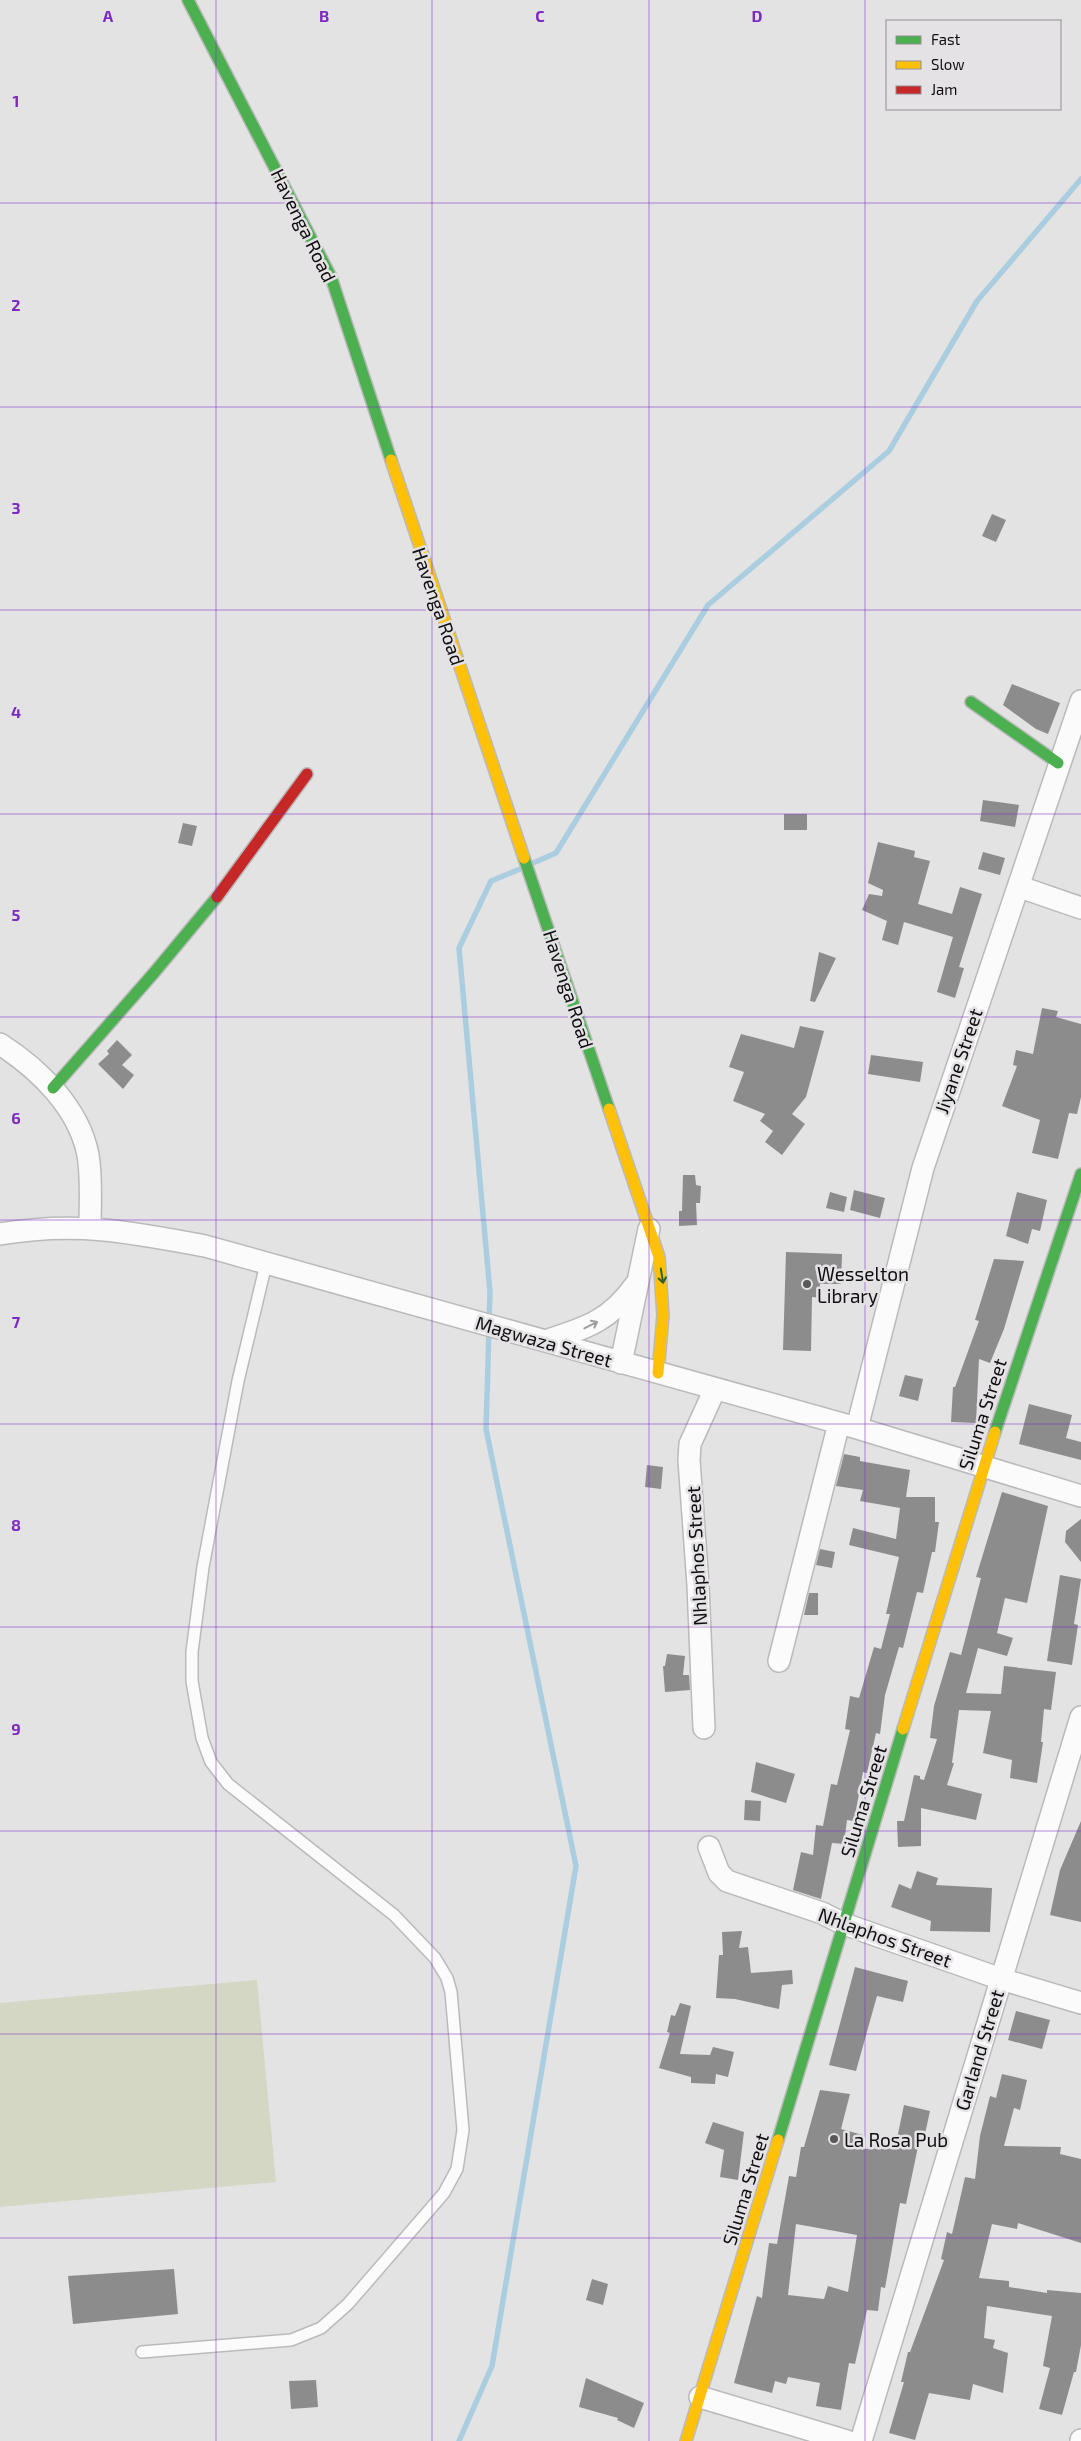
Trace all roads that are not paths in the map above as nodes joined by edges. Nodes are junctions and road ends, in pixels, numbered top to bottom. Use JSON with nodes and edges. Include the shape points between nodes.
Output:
{"nodes":[{"id":1,"x":188,"y":0,"type":"edge"},
{"id":2,"x":1081,"y":701,"type":"edge"},
{"id":3,"x":971,"y":702,"type":"dead end"},
{"id":4,"x":1058,"y":763,"type":"junction"},
{"id":5,"x":307,"y":774,"type":"dead end"},
{"id":6,"x":1020,"y":887,"type":"junction"},
{"id":7,"x":1081,"y":908,"type":"edge"},
{"id":8,"x":0,"y":1044,"type":"edge"},
{"id":9,"x":52,"y":1088,"type":"junction"},
{"id":10,"x":1081,"y":1174,"type":"edge"},
{"id":11,"x":90,"y":1228,"type":"junction"},
{"id":12,"x":649,"y":1229,"type":"junction"},
{"id":13,"x":0,"y":1234,"type":"edge"},
{"id":14,"x":266,"y":1264,"type":"junction"},
{"id":15,"x":639,"y":1280,"type":"junction"},
{"id":16,"x":546,"y":1341,"type":"junction"},
{"id":17,"x":621,"y":1363,"type":"junction"},
{"id":18,"x":658,"y":1373,"type":"junction"},
{"id":19,"x":715,"y":1389,"type":"junction"},
{"id":20,"x":848,"y":1426,"type":"junction"},
{"id":21,"x":982,"y":1467,"type":"junction"},
{"id":22,"x":1081,"y":1496,"type":"edge"},
{"id":23,"x":779,"y":1661,"type":"dead end"},
{"id":24,"x":1081,"y":1716,"type":"edge"},
{"id":25,"x":704,"y":1728,"type":"dead end"},
{"id":26,"x":709,"y":1847,"type":"dead end"},
{"id":27,"x":844,"y":1924,"type":"junction"},
{"id":28,"x":1001,"y":1979,"type":"junction"},
{"id":29,"x":1081,"y":2003,"type":"edge"},
{"id":30,"x":142,"y":2352,"type":"dead end"},
{"id":31,"x":700,"y":2397,"type":"junction"},
{"id":32,"x":686,"y":2441,"type":"edge"},
{"id":33,"x":847,"y":2441,"type":"edge"},
{"id":34,"x":860,"y":2441,"type":"edge"}],
"edges":[{"from":1,"to":12,"type":"street","name":"Havenga Road","via":[[331,277]]},
{"from":2,"to":4,"type":"street","name":"Jiyane Street"},
{"from":3,"to":4,"type":"street"},
{"from":4,"to":6,"type":"street","name":"Jiyane Street"},
{"from":5,"to":9,"type":"street","via":[[222,891],[142,988]]},
{"from":6,"to":7,"type":"street"},
{"from":6,"to":20,"type":"street","name":"Jiyane Street","via":[[922,1168]]},
{"from":8,"to":9,"type":"street","via":[[25,1061]]},
{"from":9,"to":11,"type":"street","via":[[79,1127],[88,1154]]},
{"from":10,"to":21,"type":"street","name":"Siluma Street"},
{"from":11,"to":13,"type":"street","name":"Magwaza Street"},
{"from":11,"to":14,"type":"street","name":"Magwaza Street","via":[[127,1231],[205,1246]]},
{"from":12,"to":15,"type":"street","name":"Havenga Road"},
{"from":12,"to":18,"type":"street","name":"Havenga Road","one_way":true,"via":[[659,1257],[664,1287],[665,1319]]},
{"from":14,"to":16,"type":"street","name":"Magwaza Street"},
{"from":14,"to":30,"type":"lane","via":[[238,1381],[202,1567],[192,1652],[192,1681],[200,1730],[211,1762],[228,1784],[394,1915],[444,1972],[452,2002],[463,2130],[461,2150],[457,2168],[444,2193],[348,2304],[321,2328],[292,2340]]},
{"from":16,"to":15,"type":"street","one_way":true,"via":[[598,1322],[620,1305]]},
{"from":15,"to":17,"type":"street","name":"Havenga Road"},
{"from":16,"to":17,"type":"street","name":"Magwaza Street"},
{"from":17,"to":18,"type":"street","name":"Magwaza Street"},
{"from":18,"to":19,"type":"street","name":"Magwaza Street"},
{"from":19,"to":20,"type":"street","name":"Magwaza Street"},
{"from":19,"to":25,"type":"street","name":"Nhlaphos Street","via":[[690,1444],[689,1460]]},
{"from":20,"to":21,"type":"street","name":"Magwaza Street"},
{"from":20,"to":23,"type":"street","name":"Jiyane Street"},
{"from":21,"to":22,"type":"street","name":"Magwaza Street"},
{"from":21,"to":27,"type":"street","name":"Siluma Street"},
{"from":24,"to":28,"type":"street","name":"Garland Street"},
{"from":26,"to":27,"type":"street","name":"Nhlaphos Street","via":[[719,1873],[727,1881],[822,1913]]},
{"from":27,"to":28,"type":"street","name":"Nhlaphos Street"},
{"from":27,"to":31,"type":"street","name":"Siluma Street"},
{"from":28,"to":29,"type":"street","name":"Nhlaphos Street"},
{"from":28,"to":34,"type":"street","name":"Garland Street"},
{"from":31,"to":32,"type":"street","name":"Siluma Street"},
{"from":31,"to":33,"type":"street"}]}
